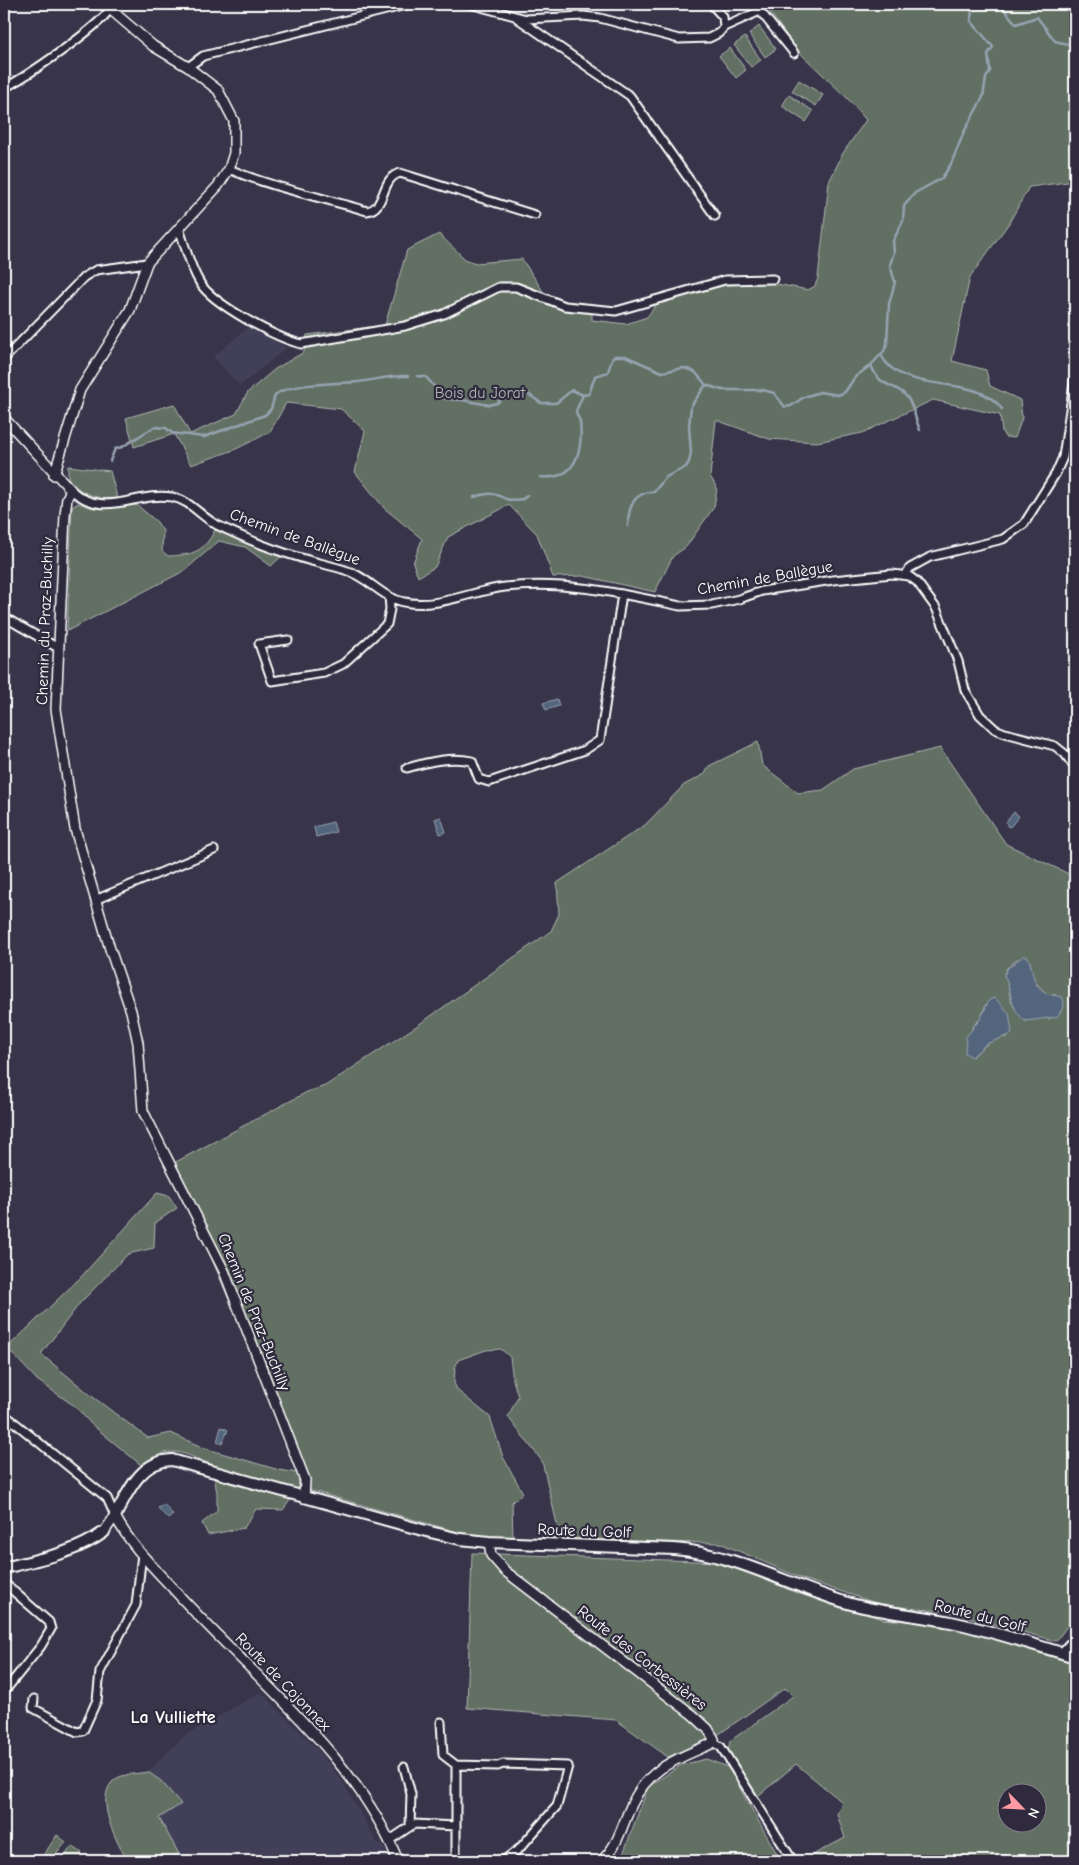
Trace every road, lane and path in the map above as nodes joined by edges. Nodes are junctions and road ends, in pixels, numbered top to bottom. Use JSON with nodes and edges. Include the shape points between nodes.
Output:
{"nodes":[{"id":1,"x":410,"y":4,"type":"edge"},
{"id":2,"x":470,"y":4,"type":"edge"},
{"id":3,"x":711,"y":4,"type":"edge"},
{"id":4,"x":110,"y":6,"type":"edge"},
{"id":5,"x":514,"y":16,"type":"junction"},
{"id":6,"x":724,"y":27,"type":"junction"},
{"id":7,"x":794,"y":54,"type":"dead end"},
{"id":8,"x":188,"y":67,"type":"junction"},
{"id":9,"x":4,"y":88,"type":"edge"},
{"id":10,"x":229,"y":169,"type":"junction"},
{"id":11,"x":535,"y":215,"type":"dead end"},
{"id":12,"x":715,"y":216,"type":"dead end"},
{"id":13,"x":180,"y":228,"type":"junction"},
{"id":14,"x":147,"y":264,"type":"junction"},
{"id":15,"x":773,"y":279,"type":"dead end"},
{"id":16,"x":4,"y":359,"type":"edge"},
{"id":17,"x":1075,"y":376,"type":"edge"},
{"id":18,"x":4,"y":418,"type":"edge"},
{"id":19,"x":54,"y":475,"type":"junction"},
{"id":20,"x":71,"y":490,"type":"junction"},
{"id":21,"x":905,"y":575,"type":"junction"},
{"id":22,"x":622,"y":594,"type":"junction"},
{"id":23,"x":389,"y":596,"type":"junction"},
{"id":24,"x":4,"y":617,"type":"edge"},
{"id":25,"x":288,"y":640,"type":"dead end"},
{"id":26,"x":58,"y":648,"type":"junction"},
{"id":27,"x":407,"y":768,"type":"dead end"},
{"id":28,"x":1075,"y":768,"type":"edge"},
{"id":29,"x":214,"y":850,"type":"dead end"},
{"id":30,"x":95,"y":900,"type":"junction"},
{"id":31,"x":139,"y":1057,"type":"joint"},
{"id":32,"x":4,"y":1414,"type":"edge"},
{"id":33,"x":107,"y":1498,"type":"junction"},
{"id":34,"x":304,"y":1498,"type":"junction"},
{"id":35,"x":124,"y":1500,"type":"junction"},
{"id":36,"x":115,"y":1516,"type":"junction"},
{"id":37,"x":104,"y":1532,"type":"joint"},
{"id":38,"x":490,"y":1542,"type":"junction"},
{"id":39,"x":142,"y":1554,"type":"junction"},
{"id":40,"x":4,"y":1568,"type":"edge"},
{"id":41,"x":4,"y":1583,"type":"edge"},
{"id":42,"x":1075,"y":1642,"type":"edge"},
{"id":43,"x":1062,"y":1653,"type":"junction"},
{"id":44,"x":1075,"y":1657,"type":"edge"},
{"id":45,"x":8,"y":1687,"type":"dead end"},
{"id":46,"x":34,"y":1699,"type":"dead end"},
{"id":47,"x":441,"y":1722,"type":"dead end"},
{"id":48,"x":713,"y":1742,"type":"junction"},
{"id":49,"x":456,"y":1765,"type":"junction"},
{"id":50,"x":404,"y":1767,"type":"dead end"},
{"id":51,"x":456,"y":1826,"type":"junction"},
{"id":52,"x":410,"y":1827,"type":"junction"},
{"id":53,"x":390,"y":1840,"type":"junction"},
{"id":54,"x":398,"y":1861,"type":"edge"},
{"id":55,"x":456,"y":1861,"type":"edge"},
{"id":56,"x":503,"y":1861,"type":"edge"},
{"id":57,"x":601,"y":1861,"type":"edge"},
{"id":58,"x":793,"y":1861,"type":"edge"}],
"edges":[{"from":1,"to":8,"type":"street","via":[[203,56]]},
{"from":2,"to":5,"type":"street"},
{"from":3,"to":6,"type":"street","via":[[722,17]]},
{"from":4,"to":8,"type":"street","via":[[153,46]]},
{"from":4,"to":9,"type":"street","via":[[97,22],[43,64]]},
{"from":5,"to":6,"type":"street","via":[[538,19],[583,16],[693,40],[715,35]]},
{"from":5,"to":12,"type":"street","via":[[630,96]]},
{"from":6,"to":7,"type":"street","via":[[755,12],[762,12]]},
{"from":8,"to":10,"type":"street","via":[[214,86],[229,108],[235,136]]},
{"from":10,"to":11,"type":"street","via":[[253,180],[367,211],[378,206],[388,180],[400,173]]},
{"from":10,"to":13,"type":"street"},
{"from":13,"to":14,"type":"street"},
{"from":13,"to":15,"type":"street","via":[[196,276],[209,293],[243,317],[301,344],[406,326],[444,314],[499,287],[516,287],[566,306],[616,311],[725,280]]},
{"from":14,"to":16,"type":"street","via":[[96,270],[84,277]]},
{"from":14,"to":19,"type":"street","via":[[130,310],[80,390]]},
{"from":17,"to":21,"type":"street","via":[[1063,457],[1024,524],[1003,539],[930,557],[910,568]]},
{"from":18,"to":19,"type":"street","name":"Chemin de Ballègue"},
{"from":19,"to":20,"type":"street","name":"Chemin de Ballègue"},
{"from":20,"to":23,"type":"street","name":"Chemin de Ballègue","via":[[86,501],[107,505],[173,497],[229,531],[295,556],[346,570]]},
{"from":20,"to":26,"type":"street","name":"Chemin du Praz-Buchilly","via":[[65,515]]},
{"from":21,"to":22,"type":"street","name":"Chemin de Ballègue","via":[[833,580],[762,591],[739,600],[694,607]]},
{"from":21,"to":28,"type":"street","via":[[917,582],[936,608],[958,661],[965,690],[980,716],[995,729],[1055,746]]},
{"from":22,"to":23,"type":"street","name":"Chemin de Ballègue","via":[[586,588],[532,586],[504,587],[423,604]]},
{"from":22,"to":27,"type":"street","via":[[600,740],[585,750],[489,782],[479,779],[472,761],[462,758]]},
{"from":23,"to":25,"type":"street","via":[[389,620],[383,629],[343,664],[324,672],[272,681],[259,644]]},
{"from":24,"to":26,"type":"street"},
{"from":26,"to":30,"type":"street","name":"Chemin du Praz-Buchilly","via":[[56,709],[75,830]]},
{"from":29,"to":30,"type":"street"},
{"from":30,"to":31,"type":"street","name":"Chemin du Praz-Buchilly","via":[[131,1011]]},
{"from":31,"to":34,"type":"street","name":"Chemin de Praz-Buchilly","via":[[144,1111],[224,1271],[305,1480]]},
{"from":32,"to":33,"type":"street"},
{"from":33,"to":35,"type":"street"},
{"from":33,"to":36,"type":"street"},
{"from":34,"to":35,"type":"main road","name":"Route du Golf","via":[[172,1460],[158,1462],[146,1469]]},
{"from":34,"to":38,"type":"main road","name":"Route du Golf","via":[[441,1535]]},
{"from":35,"to":36,"type":"main road","name":"Route du Golf"},
{"from":36,"to":37,"type":"street"},
{"from":36,"to":39,"type":"street","name":"Route de Cojonnex"},
{"from":37,"to":40,"type":"main road","via":[[71,1551]]},
{"from":38,"to":43,"type":"main road","name":"Route du Golf","via":[[704,1553],[738,1562],[850,1603],[953,1622]]},
{"from":38,"to":48,"type":"street","name":"Route des Corbessières","via":[[491,1555],[505,1571],[694,1715],[711,1733]]},
{"from":39,"to":46,"type":"street","via":[[136,1604],[100,1672],[97,1700],[83,1731],[77,1732],[33,1708]]},
{"from":39,"to":53,"type":"street","name":"Route de Cojonnex","via":[[205,1624],[332,1754],[358,1788]]},
{"from":41,"to":45,"type":"street","via":[[49,1622],[51,1629]]},
{"from":42,"to":43,"type":"street"},
{"from":43,"to":44,"type":"main road","name":"Route du Golf"},
{"from":47,"to":49,"type":"street","via":[[443,1756]]},
{"from":48,"to":57,"type":"street","via":[[672,1760],[653,1775],[632,1802],[614,1848]]},
{"from":48,"to":58,"type":"street","name":"Route des Corbessières","via":[[721,1748]]},
{"from":49,"to":51,"type":"street"},
{"from":49,"to":56,"type":"street","via":[[568,1766],[557,1806],[519,1849]]},
{"from":50,"to":52,"type":"street","via":[[411,1794]]},
{"from":51,"to":52,"type":"street","via":[[414,1824]]},
{"from":51,"to":55,"type":"street"},
{"from":52,"to":53,"type":"street"},
{"from":53,"to":54,"type":"street","name":"Route de Cojonnex"}]}
